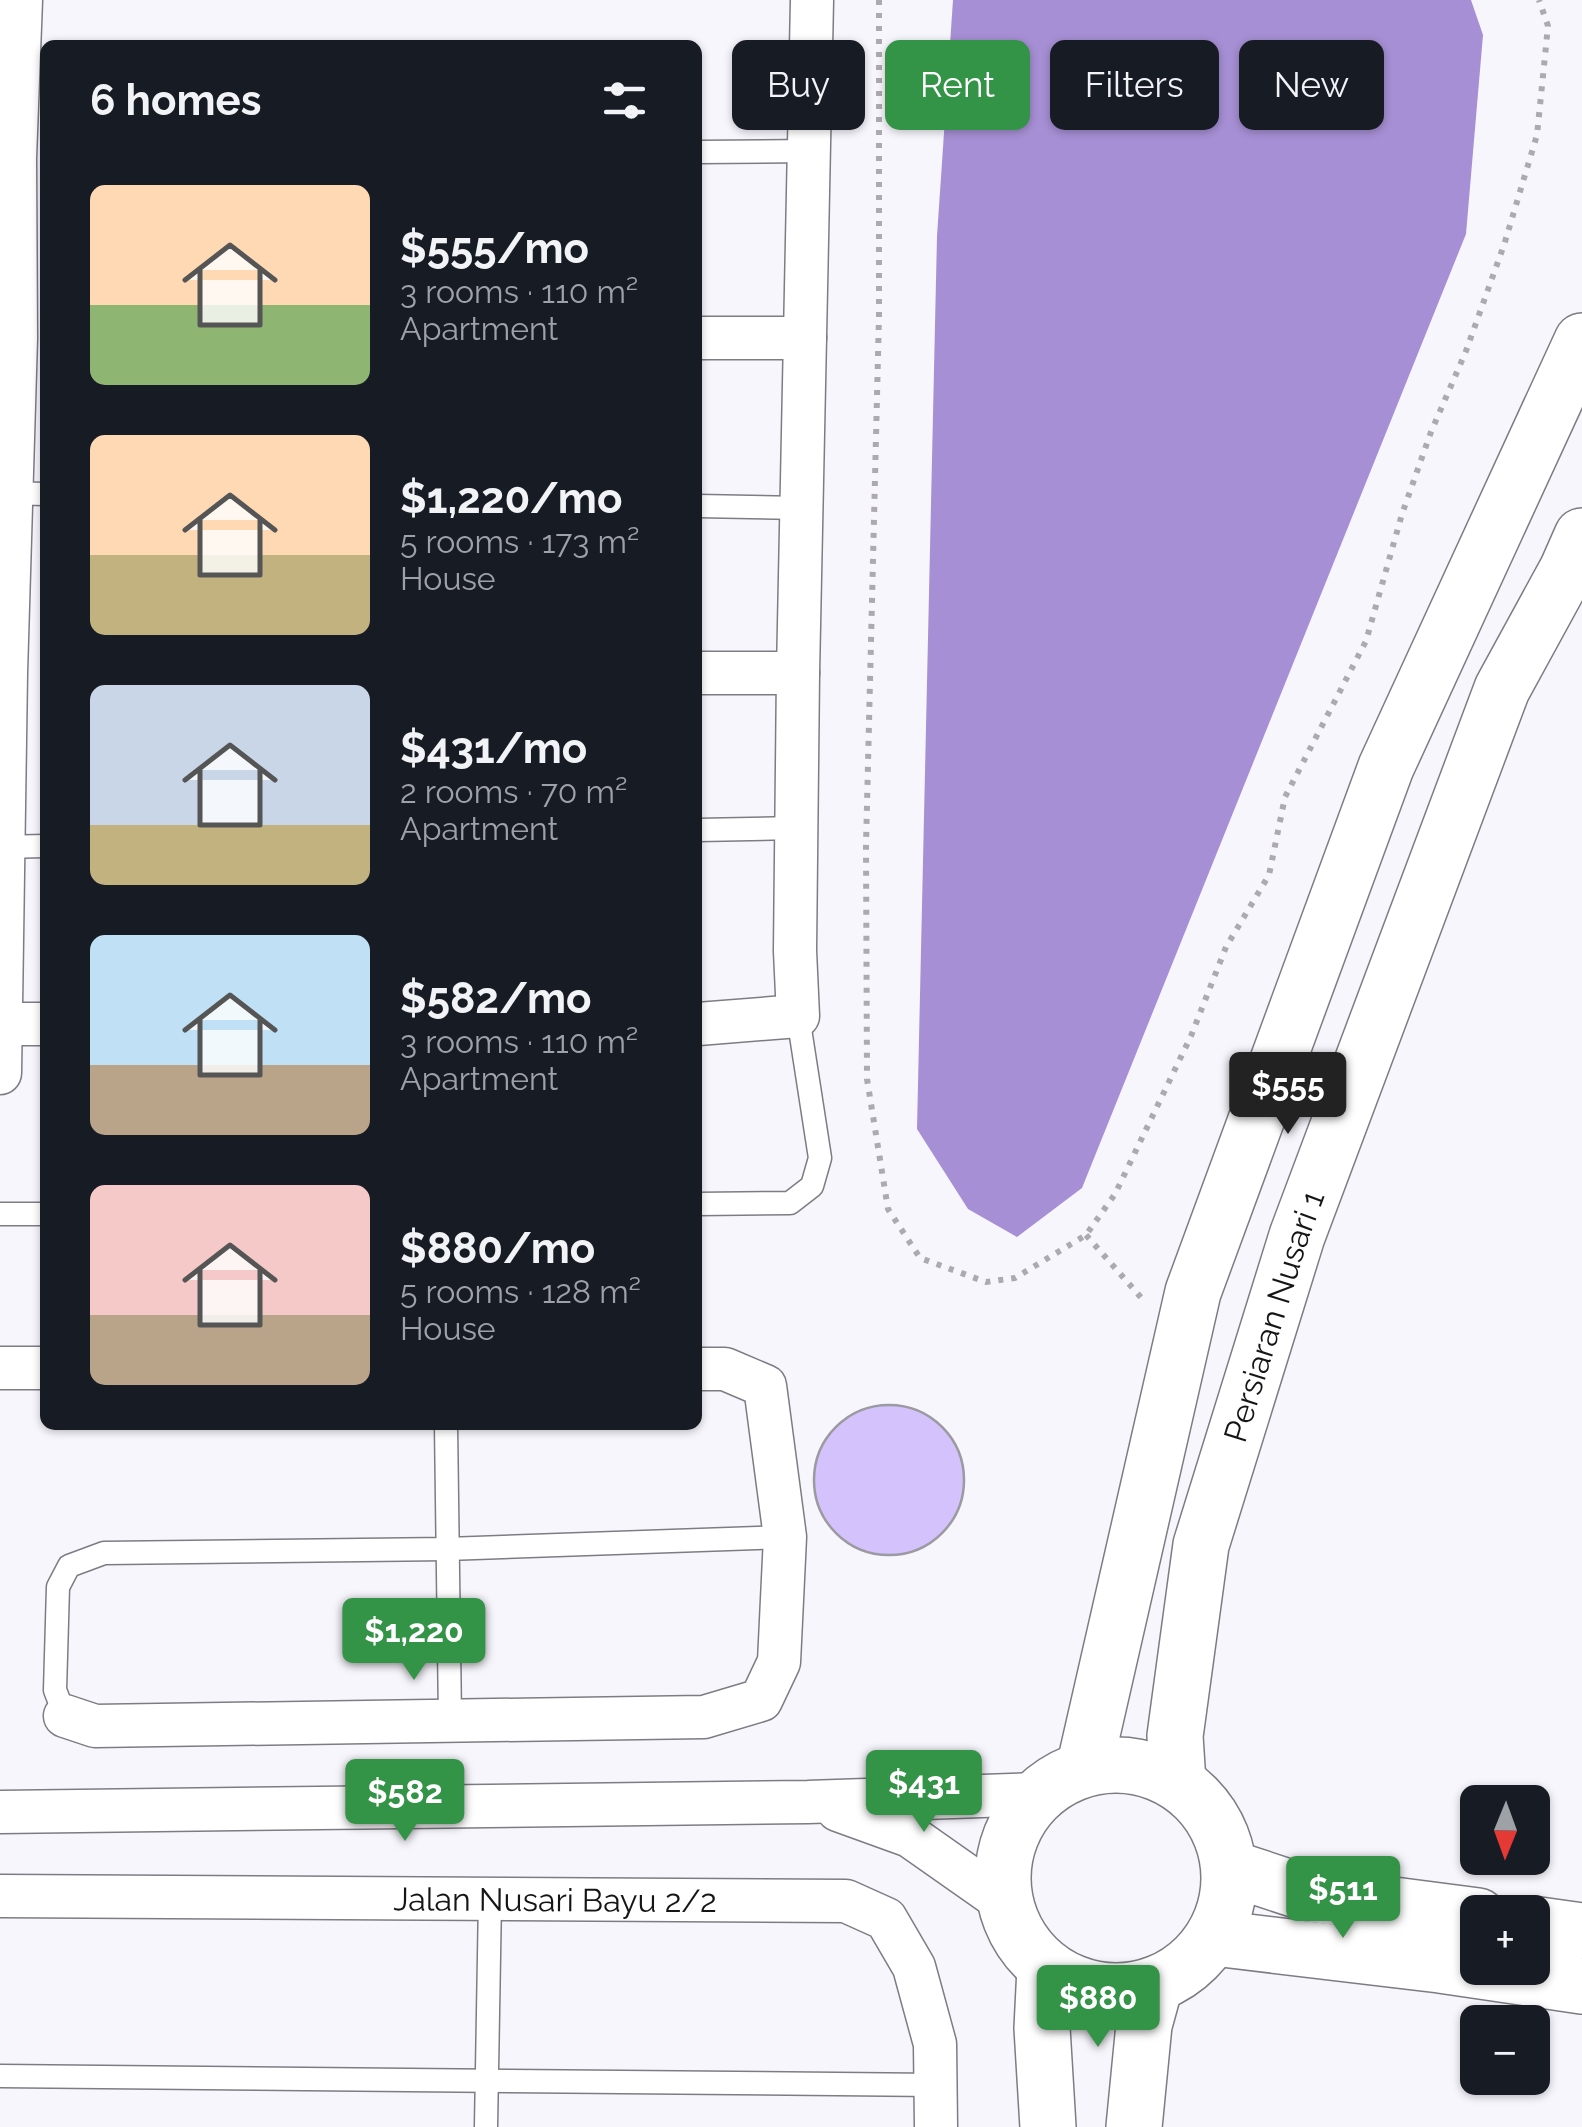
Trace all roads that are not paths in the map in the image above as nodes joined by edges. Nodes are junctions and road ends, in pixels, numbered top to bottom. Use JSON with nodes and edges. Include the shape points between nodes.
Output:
{"nodes":[{"id":1,"x":21,"y":0,"type":"edge"},
{"id":2,"x":812,"y":0,"type":"edge"},
{"id":3,"x":809,"y":151,"type":"junction"},
{"id":4,"x":702,"y":152,"type":"edge"},
{"id":5,"x":20,"y":158,"type":"edge"},
{"id":6,"x":20,"y":337,"type":"edge"},
{"id":7,"x":702,"y":338,"type":"edge"},
{"id":8,"x":805,"y":338,"type":"junction"},
{"id":9,"x":1582,"y":342,"type":"edge"},
{"id":10,"x":19,"y":493,"type":"edge"},
{"id":11,"x":702,"y":506,"type":"edge"},
{"id":12,"x":801,"y":508,"type":"junction"},
{"id":13,"x":1582,"y":536,"type":"edge"},
{"id":14,"x":17,"y":672,"type":"edge"},
{"id":15,"x":702,"y":672,"type":"edge"},
{"id":16,"x":798,"y":672,"type":"junction"},
{"id":17,"x":796,"y":828,"type":"junction"},
{"id":18,"x":702,"y":830,"type":"edge"},
{"id":19,"x":40,"y":846,"type":"edge"},
{"id":20,"x":1,"y":847,"type":"edge"},
{"id":21,"x":798,"y":1016,"type":"junction"},
{"id":22,"x":0,"y":1024,"type":"edge"},
{"id":23,"x":40,"y":1024,"type":"edge"},
{"id":24,"x":702,"y":1024,"type":"edge"},
{"id":25,"x":0,"y":1074,"type":"edge"},
{"id":26,"x":702,"y":1204,"type":"edge"},
{"id":27,"x":0,"y":1214,"type":"edge"},
{"id":28,"x":40,"y":1214,"type":"edge"},
{"id":29,"x":0,"y":1368,"type":"edge"},
{"id":30,"x":40,"y":1368,"type":"edge"},
{"id":31,"x":711,"y":1369,"type":"edge"},
{"id":32,"x":446,"y":1430,"type":"edge"},
{"id":33,"x":785,"y":1537,"type":"junction"},
{"id":34,"x":448,"y":1549,"type":"junction"},
{"id":35,"x":65,"y":1716,"type":"joint"},
{"id":36,"x":450,"y":1718,"type":"junction"},
{"id":37,"x":1061,"y":1782,"type":"junction"},
{"id":38,"x":1178,"y":1782,"type":"junction"},
{"id":39,"x":808,"y":1802,"type":"junction"},
{"id":40,"x":0,"y":1812,"type":"edge"},
{"id":41,"x":1230,"y":1868,"type":"junction"},
{"id":42,"x":0,"y":1896,"type":"edge"},
{"id":43,"x":490,"y":1899,"type":"junction"},
{"id":44,"x":1004,"y":1902,"type":"junction"},
{"id":45,"x":1460,"y":1914,"type":"edge"},
{"id":46,"x":1214,"y":1938,"type":"junction"},
{"id":47,"x":1045,"y":1968,"type":"junction"},
{"id":48,"x":1155,"y":1985,"type":"junction"},
{"id":49,"x":1582,"y":1986,"type":"edge"},
{"id":50,"x":0,"y":2076,"type":"edge"},
{"id":51,"x":486,"y":2083,"type":"junction"},
{"id":52,"x":936,"y":2085,"type":"junction"},
{"id":53,"x":486,"y":2127,"type":"edge"},
{"id":54,"x":936,"y":2127,"type":"edge"},
{"id":55,"x":1048,"y":2127,"type":"edge"},
{"id":56,"x":1134,"y":2127,"type":"edge"}],
"edges":[{"from":1,"to":5,"type":"street"},
{"from":2,"to":3,"type":"street"},
{"from":3,"to":4,"type":"lane"},
{"from":3,"to":8,"type":"street"},
{"from":5,"to":6,"type":"street"},
{"from":6,"to":10,"type":"street"},
{"from":7,"to":8,"type":"street"},
{"from":8,"to":12,"type":"street"},
{"from":9,"to":37,"type":"main road","via":[[1386,767],[1193,1292]]},
{"from":10,"to":14,"type":"street"},
{"from":11,"to":12,"type":"lane"},
{"from":12,"to":16,"type":"street"},
{"from":13,"to":38,"type":"main road","name":"Persiaran Nusari 1","via":[[1502,688],[1296,1236],[1201,1545],[1175,1736]]},
{"from":14,"to":20,"type":"street"},
{"from":15,"to":16,"type":"street"},
{"from":16,"to":17,"type":"street"},
{"from":17,"to":18,"type":"lane"},
{"from":17,"to":21,"type":"street"},
{"from":19,"to":20,"type":"lane"},
{"from":20,"to":22,"type":"street"},
{"from":21,"to":24,"type":"street"},
{"from":21,"to":26,"type":"lane","via":[[820,1158],[812,1186],[790,1202]]},
{"from":22,"to":23,"type":"street"},
{"from":22,"to":25,"type":"street"},
{"from":27,"to":28,"type":"lane"},
{"from":29,"to":30,"type":"street"},
{"from":31,"to":33,"type":"street","via":[[765,1386]]},
{"from":32,"to":34,"type":"lane"},
{"from":33,"to":34,"type":"lane"},
{"from":33,"to":36,"type":"street","via":[[779,1662],[761,1700],[704,1717]]},
{"from":34,"to":35,"type":"lane","via":[[104,1552],[69,1566],[58,1587],[54,1690]]},
{"from":34,"to":36,"type":"lane"},
{"from":35,"to":36,"type":"street","via":[[96,1726]]},
{"from":37,"to":38,"type":"main road","via":[[1116,1764]]},
{"from":37,"to":39,"type":"street"},
{"from":37,"to":44,"type":"main road","via":[[1014,1826],[1002,1863]]},
{"from":38,"to":41,"type":"main road","via":[[1222,1834]]},
{"from":39,"to":40,"type":"street"},
{"from":39,"to":44,"type":"street","via":[[910,1836]]},
{"from":41,"to":45,"type":"main road","via":[[1309,1894]]},
{"from":41,"to":46,"type":"main road","via":[[1228,1902]]},
{"from":42,"to":43,"type":"street","name":"Jalan Nusari Bayu 2/2"},
{"from":43,"to":51,"type":"lane"},
{"from":43,"to":52,"type":"street","name":"Jalan Nusari Bayu 2/2","via":[[846,1900],[886,1919],[914,1967],[936,2044]]},
{"from":44,"to":47,"type":"main road","via":[[1019,1938]]},
{"from":46,"to":48,"type":"main road","via":[[1189,1966]]},
{"from":46,"to":49,"type":"main road"},
{"from":47,"to":48,"type":"main road","via":[[1079,1986],[1118,1992]]},
{"from":47,"to":55,"type":"main road"},
{"from":48,"to":56,"type":"main road","via":[[1144,2025]]},
{"from":50,"to":51,"type":"lane"},
{"from":51,"to":52,"type":"lane"},
{"from":51,"to":53,"type":"lane"},
{"from":52,"to":54,"type":"street","name":"Jalan Nusari Bayu 2/2"}]}
